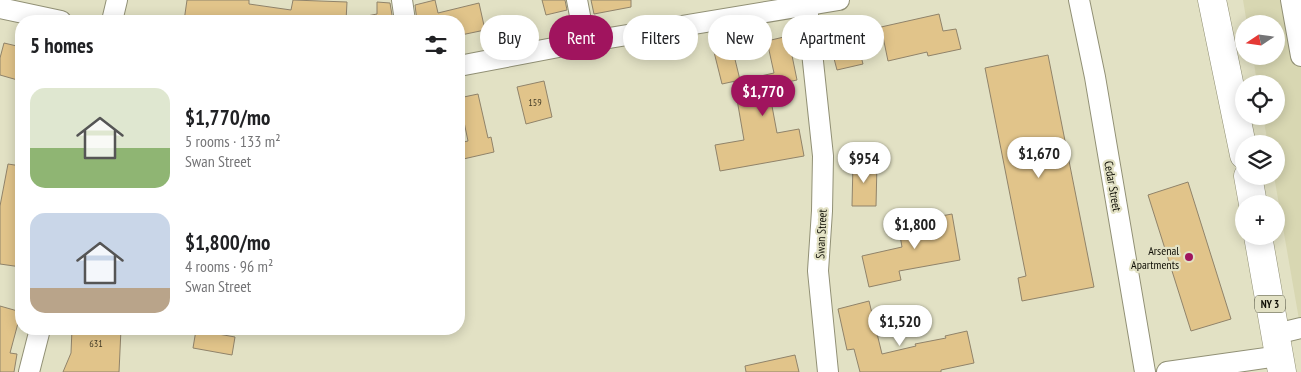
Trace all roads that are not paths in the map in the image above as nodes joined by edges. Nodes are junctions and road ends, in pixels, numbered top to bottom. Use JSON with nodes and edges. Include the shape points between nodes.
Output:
{"nodes":[{"id":1,"x":117,"y":0,"type":"edge"},
{"id":2,"x":402,"y":0,"type":"edge"},
{"id":3,"x":577,"y":0,"type":"edge"},
{"id":4,"x":839,"y":0,"type":"edge"},
{"id":5,"x":1080,"y":0,"type":"edge"},
{"id":6,"x":1212,"y":0,"type":"edge"},
{"id":7,"x":1291,"y":0,"type":"edge"},
{"id":8,"x":807,"y":6,"type":"junction"},
{"id":9,"x":0,"y":8,"type":"edge"},
{"id":10,"x":33,"y":15,"type":"edge"},
{"id":11,"x":113,"y":15,"type":"edge"},
{"id":12,"x":404,"y":15,"type":"edge"},
{"id":13,"x":580,"y":15,"type":"edge"},
{"id":14,"x":613,"y":37,"type":"edge"},
{"id":15,"x":549,"y":49,"type":"edge"},
{"id":16,"x":1301,"y":56,"type":"edge"},
{"id":17,"x":465,"y":65,"type":"edge"},
{"id":18,"x":1240,"y":135,"type":"edge"},
{"id":19,"x":1260,"y":245,"type":"edge"},
{"id":20,"x":38,"y":335,"type":"edge"},
{"id":21,"x":1284,"y":348,"type":"edge"},
{"id":22,"x":28,"y":372,"type":"edge"},
{"id":23,"x":828,"y":372,"type":"edge"},
{"id":24,"x":1146,"y":372,"type":"edge"},
{"id":25,"x":1167,"y":372,"type":"edge"}],
"edges":[{"from":1,"to":11,"type":"street"},
{"from":2,"to":12,"type":"street"},
{"from":3,"to":13,"type":"street"},
{"from":4,"to":8,"type":"street"},
{"from":5,"to":24,"type":"street","name":"Cedar Street"},
{"from":6,"to":18,"type":"highway"},
{"from":7,"to":16,"type":"street"},
{"from":8,"to":14,"type":"street"},
{"from":8,"to":23,"type":"street","name":"Swan Street","via":[[823,156],[818,271]]},
{"from":9,"to":10,"type":"street"},
{"from":15,"to":17,"type":"street"},
{"from":19,"to":21,"type":"highway","number":"NY 3"},
{"from":20,"to":22,"type":"street"},
{"from":21,"to":25,"type":"street"}]}
